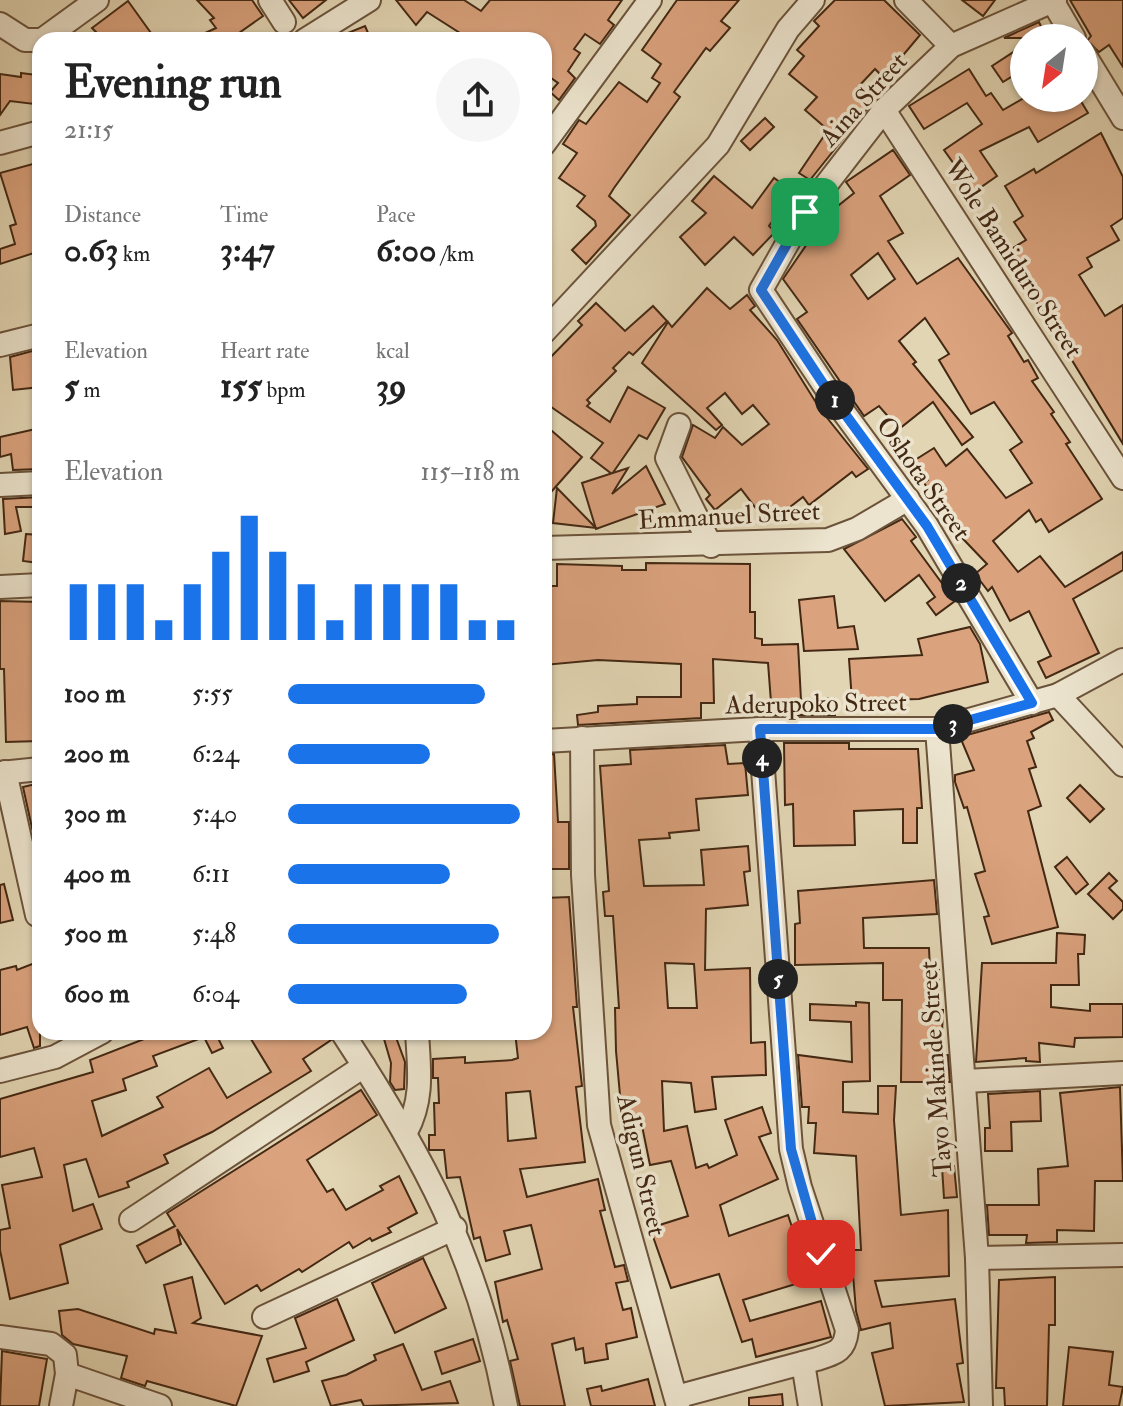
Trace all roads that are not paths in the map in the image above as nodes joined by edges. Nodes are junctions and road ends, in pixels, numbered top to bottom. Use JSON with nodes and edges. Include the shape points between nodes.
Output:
{"nodes":[{"id":1,"x":97,"y":0,"type":"edge"},
{"id":2,"x":270,"y":0,"type":"edge"},
{"id":3,"x":369,"y":0,"type":"edge"},
{"id":4,"x":650,"y":0,"type":"edge"},
{"id":5,"x":813,"y":0,"type":"edge"},
{"id":6,"x":906,"y":0,"type":"edge"},
{"id":7,"x":1054,"y":1,"type":"edge"},
{"id":8,"x":284,"y":22,"type":"dead end"},
{"id":9,"x":0,"y":24,"type":"edge"},
{"id":10,"x":1066,"y":24,"type":"edge"},
{"id":11,"x":52,"y":32,"type":"edge"},
{"id":12,"x":318,"y":32,"type":"edge"},
{"id":13,"x":32,"y":40,"type":"edge"},
{"id":14,"x":951,"y":46,"type":"junction"},
{"id":15,"x":1098,"y":77,"type":"edge"},
{"id":16,"x":884,"y":110,"type":"junction"},
{"id":17,"x":1123,"y":118,"type":"edge"},
{"id":18,"x":552,"y":133,"type":"edge"},
{"id":19,"x":32,"y":134,"type":"edge"},
{"id":20,"x":0,"y":143,"type":"edge"},
{"id":21,"x":761,"y":290,"type":"joint"},
{"id":22,"x":552,"y":323,"type":"edge"},
{"id":23,"x":32,"y":337,"type":"edge"},
{"id":24,"x":0,"y":345,"type":"edge"},
{"id":25,"x":679,"y":425,"type":"dead end"},
{"id":26,"x":1123,"y":478,"type":"edge"},
{"id":27,"x":32,"y":483,"type":"edge"},
{"id":28,"x":0,"y":485,"type":"edge"},
{"id":29,"x":908,"y":499,"type":"junction"},
{"id":30,"x":711,"y":546,"type":"junction"},
{"id":31,"x":552,"y":548,"type":"edge"},
{"id":32,"x":32,"y":585,"type":"edge"},
{"id":33,"x":0,"y":587,"type":"edge"},
{"id":34,"x":1123,"y":660,"type":"edge"},
{"id":35,"x":1058,"y":695,"type":"junction"},
{"id":36,"x":1032,"y":703,"type":"junction"},
{"id":37,"x":760,"y":729,"type":"junction"},
{"id":38,"x":937,"y":729,"type":"junction"},
{"id":39,"x":582,"y":738,"type":"junction"},
{"id":40,"x":552,"y":740,"type":"edge"},
{"id":41,"x":1123,"y":765,"type":"edge"},
{"id":42,"x":32,"y":770,"type":"edge"},
{"id":43,"x":2,"y":772,"type":"edge"},
{"id":44,"x":32,"y":895,"type":"edge"},
{"id":45,"x":87,"y":1040,"type":"edge"},
{"id":46,"x":347,"y":1040,"type":"edge"},
{"id":47,"x":418,"y":1040,"type":"edge"},
{"id":48,"x":364,"y":1066,"type":"junction"},
{"id":49,"x":0,"y":1071,"type":"edge"},
{"id":50,"x":1123,"y":1073,"type":"edge"},
{"id":51,"x":965,"y":1081,"type":"junction"},
{"id":52,"x":406,"y":1132,"type":"junction"},
{"id":53,"x":131,"y":1220,"type":"dead end"},
{"id":54,"x":455,"y":1228,"type":"junction"},
{"id":55,"x":1123,"y":1255,"type":"edge"},
{"id":56,"x":977,"y":1258,"type":"junction"},
{"id":57,"x":264,"y":1317,"type":"dead end"},
{"id":58,"x":0,"y":1337,"type":"edge"},
{"id":59,"x":803,"y":1363,"type":"junction"},
{"id":60,"x":67,"y":1374,"type":"junction"},
{"id":61,"x":677,"y":1402,"type":"edge"},
{"id":62,"x":61,"y":1406,"type":"edge"},
{"id":63,"x":160,"y":1406,"type":"edge"},
{"id":64,"x":506,"y":1406,"type":"edge"},
{"id":65,"x":810,"y":1406,"type":"edge"},
{"id":66,"x":981,"y":1406,"type":"edge"}],
"edges":[{"from":1,"to":11,"type":"street"},
{"from":2,"to":8,"type":"street"},
{"from":3,"to":12,"type":"street"},
{"from":4,"to":18,"type":"street"},
{"from":5,"to":22,"type":"street","via":[[788,29],[718,145]]},
{"from":6,"to":14,"type":"street"},
{"from":7,"to":10,"type":"street"},
{"from":7,"to":14,"type":"street","name":"Aina Street"},
{"from":9,"to":13,"type":"street"},
{"from":14,"to":16,"type":"street","name":"Aina Street"},
{"from":15,"to":17,"type":"street"},
{"from":16,"to":21,"type":"street","name":"Aina Street","via":[[805,212]]},
{"from":16,"to":26,"type":"street","name":"Wole Bamiduro Street"},
{"from":19,"to":20,"type":"street"},
{"from":21,"to":29,"type":"street","name":"Oshota Street"},
{"from":23,"to":24,"type":"street"},
{"from":25,"to":30,"type":"street","via":[[667,458]]},
{"from":27,"to":28,"type":"street"},
{"from":29,"to":30,"type":"street","name":"Emmanuel Street","via":[[828,540]]},
{"from":29,"to":36,"type":"street","name":"Oshota Street"},
{"from":30,"to":31,"type":"street","name":"Emmanuel Street"},
{"from":32,"to":33,"type":"street"},
{"from":34,"to":35,"type":"street","name":"Aderupoko Street"},
{"from":35,"to":36,"type":"street","name":"Aderupoko Street"},
{"from":35,"to":41,"type":"street"},
{"from":36,"to":38,"type":"street","name":"Aderupoko Street"},
{"from":37,"to":38,"type":"street","name":"Aderupoko Street"},
{"from":37,"to":39,"type":"street","name":"Aderupoko Street"},
{"from":37,"to":59,"type":"street","via":[[791,1149],[847,1330],[845,1345],[837,1353]]},
{"from":38,"to":51,"type":"street","name":"Tayo Makinde Street"},
{"from":39,"to":40,"type":"street","name":"Aderupoko Street"},
{"from":39,"to":61,"type":"street","name":"Adigun Street","via":[[583,875],[599,1125]]},
{"from":42,"to":43,"type":"street"},
{"from":43,"to":44,"type":"street"},
{"from":45,"to":49,"type":"street","via":[[55,1057]]},
{"from":46,"to":48,"type":"street"},
{"from":47,"to":52,"type":"street","via":[[421,1090]]},
{"from":48,"to":52,"type":"street"},
{"from":48,"to":53,"type":"street"},
{"from":50,"to":51,"type":"street"},
{"from":51,"to":56,"type":"street","name":"Tayo Makinde Street"},
{"from":52,"to":54,"type":"street"},
{"from":54,"to":57,"type":"street"},
{"from":54,"to":64,"type":"street","via":[[478,1290]]},
{"from":55,"to":56,"type":"street"},
{"from":56,"to":66,"type":"street","name":"Tayo Makinde Street"},
{"from":58,"to":60,"type":"street","via":[[51,1344],[65,1355]]},
{"from":59,"to":61,"type":"street"},
{"from":59,"to":65,"type":"street"},
{"from":60,"to":62,"type":"street"},
{"from":60,"to":63,"type":"street"}]}
